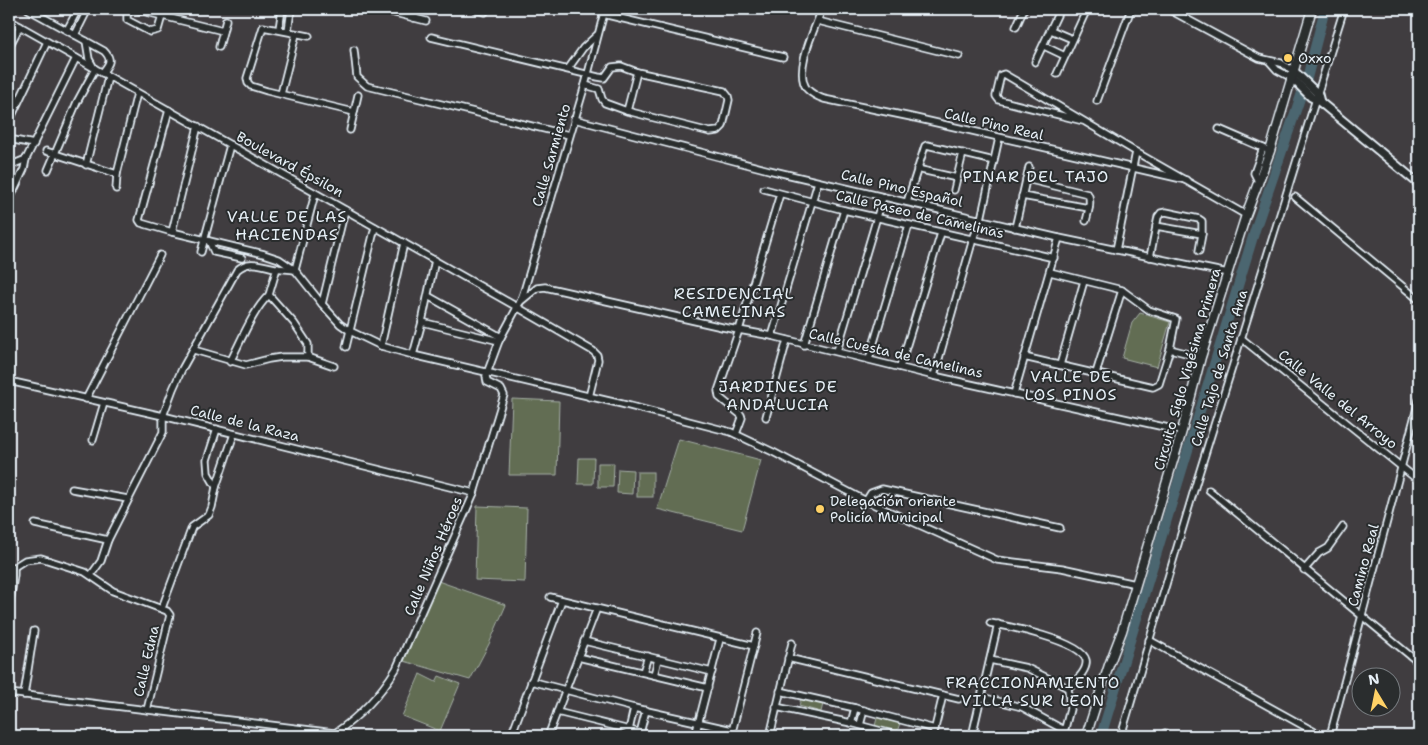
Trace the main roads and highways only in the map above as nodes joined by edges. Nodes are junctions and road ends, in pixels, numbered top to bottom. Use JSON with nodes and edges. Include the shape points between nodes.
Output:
{"nodes":[{"id":1,"x":1312,"y":9,"type":"edge"},
{"id":2,"x":1086,"y":736,"type":"edge"}],
"edges":[{"from":1,"to":2,"type":"main road","name":"Circuito Siglo Vigésima Primera","via":[[1296,77],[1267,149],[1201,357],[1136,584]]}]}
